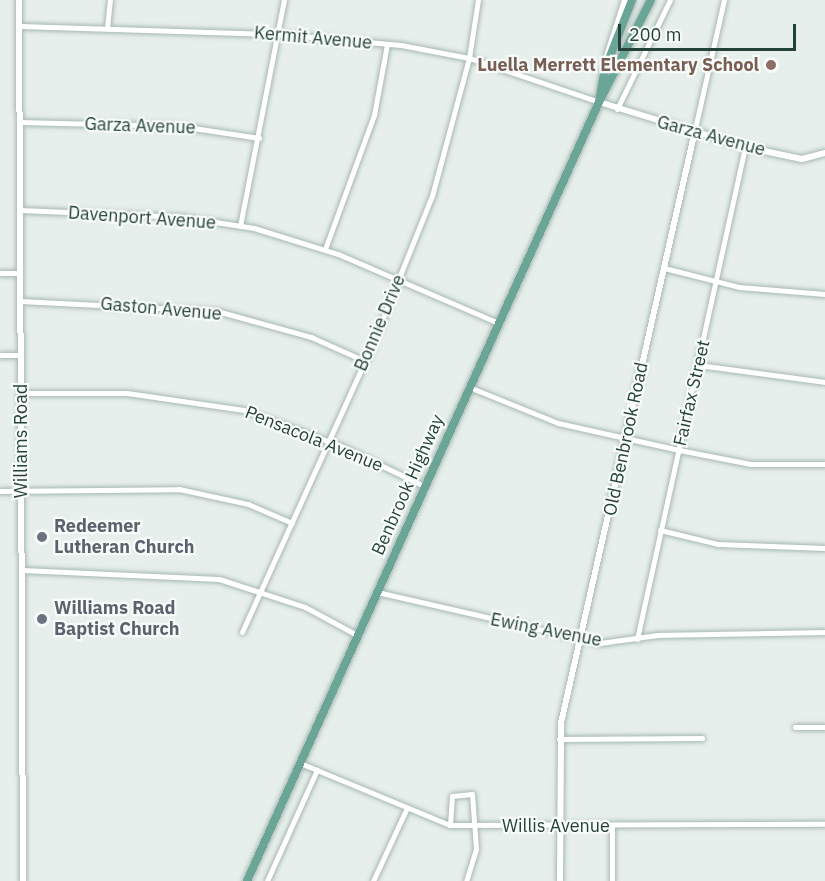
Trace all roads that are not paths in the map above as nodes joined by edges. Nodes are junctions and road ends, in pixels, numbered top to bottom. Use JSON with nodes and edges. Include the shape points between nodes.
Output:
{"nodes":[{"id":1,"x":20,"y":0,"type":"edge"},
{"id":2,"x":110,"y":0,"type":"edge"},
{"id":3,"x":284,"y":0,"type":"edge"},
{"id":4,"x":478,"y":0,"type":"edge"},
{"id":5,"x":625,"y":0,"type":"edge"},
{"id":6,"x":632,"y":0,"type":"edge"},
{"id":7,"x":651,"y":0,"type":"edge"},
{"id":8,"x":670,"y":0,"type":"edge"},
{"id":9,"x":724,"y":0,"type":"edge"},
{"id":10,"x":20,"y":26,"type":"junction"},
{"id":11,"x":107,"y":28,"type":"junction"},
{"id":12,"x":279,"y":34,"type":"junction"},
{"id":13,"x":387,"y":44,"type":"junction"},
{"id":14,"x":469,"y":58,"type":"junction"},
{"id":15,"x":605,"y":69,"type":"junction"},
{"id":16,"x":599,"y":102,"type":"junction"},
{"id":17,"x":617,"y":109,"type":"junction"},
{"id":18,"x":20,"y":122,"type":"junction"},
{"id":19,"x":694,"y":135,"type":"junction"},
{"id":20,"x":260,"y":138,"type":"junction"},
{"id":21,"x":745,"y":147,"type":"junction"},
{"id":22,"x":825,"y":153,"type":"edge"},
{"id":23,"x":20,"y":210,"type":"junction"},
{"id":24,"x":240,"y":226,"type":"junction"},
{"id":25,"x":325,"y":249,"type":"junction"},
{"id":26,"x":664,"y":268,"type":"junction"},
{"id":27,"x":0,"y":273,"type":"edge"},
{"id":28,"x":20,"y":273,"type":"junction"},
{"id":29,"x":398,"y":279,"type":"junction"},
{"id":30,"x":716,"y":282,"type":"junction"},
{"id":31,"x":825,"y":294,"type":"edge"},
{"id":32,"x":20,"y":302,"type":"junction"},
{"id":33,"x":498,"y":323,"type":"junction"},
{"id":34,"x":0,"y":355,"type":"edge"},
{"id":35,"x":21,"y":355,"type":"junction"},
{"id":36,"x":365,"y":361,"type":"junction"},
{"id":37,"x":699,"y":365,"type":"junction"},
{"id":38,"x":825,"y":382,"type":"edge"},
{"id":39,"x":469,"y":387,"type":"junction"},
{"id":40,"x":21,"y":393,"type":"junction"},
{"id":41,"x":626,"y":438,"type":"junction"},
{"id":42,"x":327,"y":440,"type":"junction"},
{"id":43,"x":679,"y":450,"type":"junction"},
{"id":44,"x":825,"y":464,"type":"edge"},
{"id":45,"x":424,"y":486,"type":"junction"},
{"id":46,"x":0,"y":491,"type":"edge"},
{"id":47,"x":21,"y":491,"type":"junction"},
{"id":48,"x":292,"y":523,"type":"junction"},
{"id":49,"x":660,"y":530,"type":"junction"},
{"id":50,"x":825,"y":548,"type":"edge"},
{"id":51,"x":22,"y":570,"type":"junction"},
{"id":52,"x":262,"y":590,"type":"junction"},
{"id":53,"x":377,"y":592,"type":"junction"},
{"id":54,"x":242,"y":632,"type":"dead end"},
{"id":55,"x":825,"y":632,"type":"edge"},
{"id":56,"x":357,"y":635,"type":"junction"},
{"id":57,"x":582,"y":639,"type":"junction"},
{"id":58,"x":637,"y":639,"type":"junction"},
{"id":59,"x":795,"y":727,"type":"dead end"},
{"id":60,"x":825,"y":727,"type":"edge"},
{"id":61,"x":702,"y":738,"type":"dead end"},
{"id":62,"x":559,"y":739,"type":"junction"},
{"id":63,"x":300,"y":763,"type":"junction"},
{"id":64,"x":317,"y":770,"type":"junction"},
{"id":65,"x":406,"y":810,"type":"junction"},
{"id":66,"x":825,"y":824,"type":"edge"},
{"id":67,"x":450,"y":825,"type":"junction"},
{"id":68,"x":476,"y":825,"type":"junction"},
{"id":69,"x":561,"y":826,"type":"junction"},
{"id":70,"x":612,"y":826,"type":"junction"},
{"id":71,"x":23,"y":881,"type":"edge"},
{"id":72,"x":247,"y":881,"type":"edge"},
{"id":73,"x":267,"y":881,"type":"edge"},
{"id":74,"x":373,"y":881,"type":"edge"},
{"id":75,"x":466,"y":881,"type":"edge"},
{"id":76,"x":560,"y":881,"type":"edge"},
{"id":77,"x":612,"y":881,"type":"edge"}],
"edges":[{"from":1,"to":10,"type":"street","name":"Williams Road"},
{"from":2,"to":11,"type":"street"},
{"from":3,"to":12,"type":"street"},
{"from":4,"to":14,"type":"street","name":"Bonnie Drive"},
{"from":5,"to":15,"type":"street","name":"Benbrook Highway"},
{"from":6,"to":15,"type":"main road","name":"Benbrook Highway"},
{"from":7,"to":16,"type":"main road","name":"Benbrook Highway","via":[[611,88]]},
{"from":8,"to":17,"type":"street"},
{"from":9,"to":19,"type":"street","name":"Old Benbrook Road"},
{"from":10,"to":11,"type":"street","name":"Kermit Avenue"},
{"from":10,"to":18,"type":"street","name":"Williams Road"},
{"from":11,"to":12,"type":"street","name":"Kermit Avenue"},
{"from":12,"to":13,"type":"street","name":"Kermit Avenue"},
{"from":12,"to":20,"type":"street"},
{"from":13,"to":14,"type":"street","name":"Kermit Avenue"},
{"from":13,"to":25,"type":"street","via":[[374,115]]},
{"from":14,"to":16,"type":"street","name":"Kermit Avenue"},
{"from":14,"to":29,"type":"street","name":"Bonnie Drive","via":[[439,174]]},
{"from":15,"to":16,"type":"main road","name":"Benbrook Highway"},
{"from":16,"to":17,"type":"street","name":"Garza Avenue"},
{"from":16,"to":33,"type":"main road","name":"Benbrook Highway"},
{"from":17,"to":19,"type":"street","name":"Garza Avenue"},
{"from":18,"to":20,"type":"street","name":"Garza Avenue","via":[[180,126]]},
{"from":18,"to":23,"type":"street","name":"Williams Road"},
{"from":19,"to":21,"type":"street","name":"Garza Avenue"},
{"from":19,"to":26,"type":"street","name":"Old Benbrook Road"},
{"from":20,"to":24,"type":"street"},
{"from":21,"to":22,"type":"street","name":"Garza Avenue","via":[[802,159]]},
{"from":21,"to":30,"type":"street","name":"Fairfax Street"},
{"from":23,"to":24,"type":"street","name":"Davenport Avenue","via":[[183,217]]},
{"from":23,"to":28,"type":"street","name":"Williams Road"},
{"from":24,"to":25,"type":"street","name":"Davenport Avenue"},
{"from":25,"to":29,"type":"street","name":"Davenport Avenue"},
{"from":26,"to":30,"type":"street"},
{"from":26,"to":41,"type":"street","name":"Old Benbrook Road"},
{"from":27,"to":28,"type":"street"},
{"from":28,"to":32,"type":"street","name":"Williams Road"},
{"from":29,"to":33,"type":"street","name":"Davenport Avenue"},
{"from":29,"to":36,"type":"street","name":"Bonnie Drive"},
{"from":30,"to":31,"type":"street"},
{"from":30,"to":37,"type":"street","name":"Fairfax Street"},
{"from":32,"to":35,"type":"street","name":"Williams Road"},
{"from":32,"to":36,"type":"street","name":"Gaston Avenue","via":[[217,312],[311,337]]},
{"from":33,"to":39,"type":"main road","name":"Benbrook Highway"},
{"from":34,"to":35,"type":"street"},
{"from":35,"to":40,"type":"street","name":"Williams Road"},
{"from":36,"to":42,"type":"street","name":"Bonnie Drive"},
{"from":37,"to":38,"type":"street","via":[[755,377]]},
{"from":37,"to":43,"type":"street","name":"Fairfax Street"},
{"from":39,"to":41,"type":"street","via":[[542,418]]},
{"from":39,"to":45,"type":"main road","name":"Benbrook Highway"},
{"from":40,"to":42,"type":"street","name":"Pensacola Avenue","via":[[127,393],[200,402],[244,410]]},
{"from":40,"to":47,"type":"street","name":"Williams Road"},
{"from":41,"to":43,"type":"street"},
{"from":41,"to":57,"type":"street","name":"Old Benbrook Road"},
{"from":42,"to":45,"type":"street","name":"Pensacola Avenue"},
{"from":42,"to":48,"type":"street","name":"Bonnie Drive"},
{"from":43,"to":44,"type":"street","via":[[751,464]]},
{"from":43,"to":49,"type":"street","name":"Fairfax Street"},
{"from":45,"to":53,"type":"main road","name":"Benbrook Highway"},
{"from":46,"to":47,"type":"street"},
{"from":47,"to":48,"type":"street","via":[[179,489],[248,504]]},
{"from":47,"to":51,"type":"street","name":"Williams Road"},
{"from":48,"to":52,"type":"street","name":"Bonnie Drive"},
{"from":49,"to":50,"type":"street","via":[[718,544]]},
{"from":49,"to":58,"type":"street","name":"Fairfax Street"},
{"from":51,"to":52,"type":"street","via":[[196,575]]},
{"from":51,"to":71,"type":"street","name":"Williams Road"},
{"from":52,"to":54,"type":"street","name":"Bonnie Drive"},
{"from":52,"to":56,"type":"street"},
{"from":53,"to":56,"type":"main road","name":"Benbrook Highway"},
{"from":53,"to":57,"type":"street","name":"Ewing Avenue"},
{"from":55,"to":58,"type":"street","name":"Ewing Avenue"},
{"from":56,"to":63,"type":"main road","name":"Benbrook Highway"},
{"from":57,"to":58,"type":"street","name":"Ewing Avenue"},
{"from":57,"to":62,"type":"street","name":"Old Benbrook Road"},
{"from":59,"to":60,"type":"street"},
{"from":61,"to":62,"type":"street"},
{"from":62,"to":69,"type":"street","name":"Old Benbrook Road"},
{"from":63,"to":64,"type":"street","name":"Willis Avenue"},
{"from":63,"to":72,"type":"main road","name":"Benbrook Highway"},
{"from":64,"to":65,"type":"street","name":"Willis Avenue"},
{"from":64,"to":73,"type":"street"},
{"from":65,"to":67,"type":"street","name":"Willis Avenue"},
{"from":65,"to":74,"type":"street"},
{"from":66,"to":70,"type":"street","name":"Willis Avenue"},
{"from":67,"to":68,"type":"street","name":"Willis Avenue"},
{"from":67,"to":68,"type":"street","via":[[452,796],[466,792],[474,797]]},
{"from":68,"to":69,"type":"street","name":"Willis Avenue"},
{"from":68,"to":75,"type":"street"},
{"from":69,"to":70,"type":"street","name":"Willis Avenue"},
{"from":69,"to":76,"type":"street","name":"Old Benbrook Road"},
{"from":70,"to":77,"type":"street"}]}
